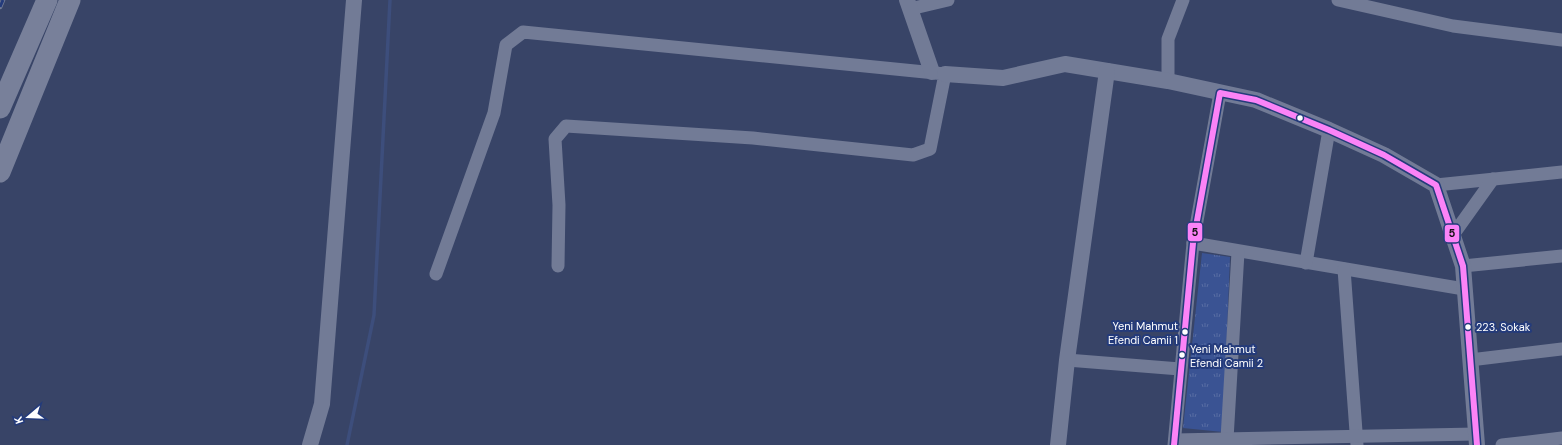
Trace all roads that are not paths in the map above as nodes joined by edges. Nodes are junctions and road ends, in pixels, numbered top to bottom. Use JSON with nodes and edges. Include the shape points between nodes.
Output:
{"nodes":[{"id":1,"x":47,"y":0,"type":"edge"},
{"id":2,"x":70,"y":0,"type":"edge"},
{"id":3,"x":354,"y":0,"type":"edge"},
{"id":4,"x":948,"y":0,"type":"edge"},
{"id":5,"x":1183,"y":0,"type":"edge"},
{"id":6,"x":1338,"y":0,"type":"edge"},
{"id":7,"x":909,"y":4,"type":"edge"},
{"id":8,"x":1562,"y":40,"type":"edge"},
{"id":9,"x":1107,"y":71,"type":"junction"},
{"id":10,"x":938,"y":73,"type":"junction"},
{"id":11,"x":1168,"y":81,"type":"junction"},
{"id":12,"x":1220,"y":93,"type":"junction"},
{"id":13,"x":0,"y":108,"type":"edge"},
{"id":14,"x":1329,"y":130,"type":"junction"},
{"id":15,"x":0,"y":172,"type":"edge"},
{"id":16,"x":1562,"y":172,"type":"edge"},
{"id":17,"x":1493,"y":179,"type":"junction"},
{"id":18,"x":1436,"y":185,"type":"junction"},
{"id":19,"x":1453,"y":235,"type":"junction"},
{"id":20,"x":1193,"y":244,"type":"junction"},
{"id":21,"x":1238,"y":252,"type":"junction"},
{"id":22,"x":1562,"y":256,"type":"edge"},
{"id":23,"x":1306,"y":263,"type":"junction"},
{"id":24,"x":558,"y":266,"type":"dead end"},
{"id":25,"x":1463,"y":266,"type":"junction"},
{"id":26,"x":1344,"y":269,"type":"junction"},
{"id":27,"x":436,"y":274,"type":"dead end"},
{"id":28,"x":1464,"y":289,"type":"junction"},
{"id":29,"x":1562,"y":349,"type":"edge"},
{"id":30,"x":1067,"y":360,"type":"junction"},
{"id":31,"x":1470,"y":360,"type":"junction"},
{"id":32,"x":1180,"y":369,"type":"junction"},
{"id":33,"x":1227,"y":438,"type":"junction"},
{"id":34,"x":1562,"y":438,"type":"edge"},
{"id":35,"x":1476,"y":439,"type":"edge"},
{"id":36,"x":1269,"y":441,"type":"edge"},
{"id":37,"x":1357,"y":441,"type":"edge"},
{"id":38,"x":1174,"y":442,"type":"edge"},
{"id":39,"x":1543,"y":443,"type":"edge"},
{"id":40,"x":310,"y":445,"type":"edge"},
{"id":41,"x":1058,"y":445,"type":"edge"},
{"id":42,"x":1502,"y":445,"type":"edge"}],
"edges":[{"from":1,"to":13,"type":"highway"},
{"from":2,"to":15,"type":"highway"},
{"from":3,"to":40,"type":"street","via":[[322,404]]},
{"from":4,"to":7,"type":"street"},
{"from":5,"to":11,"type":"street","via":[[1168,38]]},
{"from":6,"to":8,"type":"street","via":[[1453,26]]},
{"from":7,"to":10,"type":"street"},
{"from":9,"to":10,"type":"street","via":[[1065,64],[1003,78]]},
{"from":9,"to":11,"type":"street"},
{"from":9,"to":30,"type":"street"},
{"from":10,"to":24,"type":"street","via":[[930,149],[913,155],[753,138],[566,126],[556,139],[560,205]]},
{"from":10,"to":27,"type":"street","via":[[523,32],[506,44],[494,113]]},
{"from":11,"to":12,"type":"street"},
{"from":12,"to":14,"type":"street","via":[[1256,100]]},
{"from":12,"to":20,"type":"street"},
{"from":14,"to":18,"type":"street","via":[[1384,155]]},
{"from":14,"to":23,"type":"street"},
{"from":16,"to":17,"type":"street"},
{"from":17,"to":18,"type":"street"},
{"from":17,"to":19,"type":"street"},
{"from":18,"to":19,"type":"street"},
{"from":19,"to":25,"type":"street"},
{"from":20,"to":21,"type":"street"},
{"from":20,"to":32,"type":"street"},
{"from":21,"to":23,"type":"street"},
{"from":21,"to":33,"type":"street"},
{"from":22,"to":25,"type":"street"},
{"from":23,"to":26,"type":"street"},
{"from":25,"to":28,"type":"street"},
{"from":26,"to":28,"type":"street"},
{"from":26,"to":37,"type":"street"},
{"from":28,"to":31,"type":"street"},
{"from":29,"to":31,"type":"street"},
{"from":30,"to":32,"type":"street"},
{"from":30,"to":41,"type":"street"},
{"from":31,"to":35,"type":"street"},
{"from":32,"to":38,"type":"street"},
{"from":33,"to":36,"type":"street"},
{"from":33,"to":38,"type":"street"},
{"from":34,"to":39,"type":"street"},
{"from":35,"to":37,"type":"street"},
{"from":36,"to":37,"type":"street"},
{"from":39,"to":42,"type":"street"}]}
